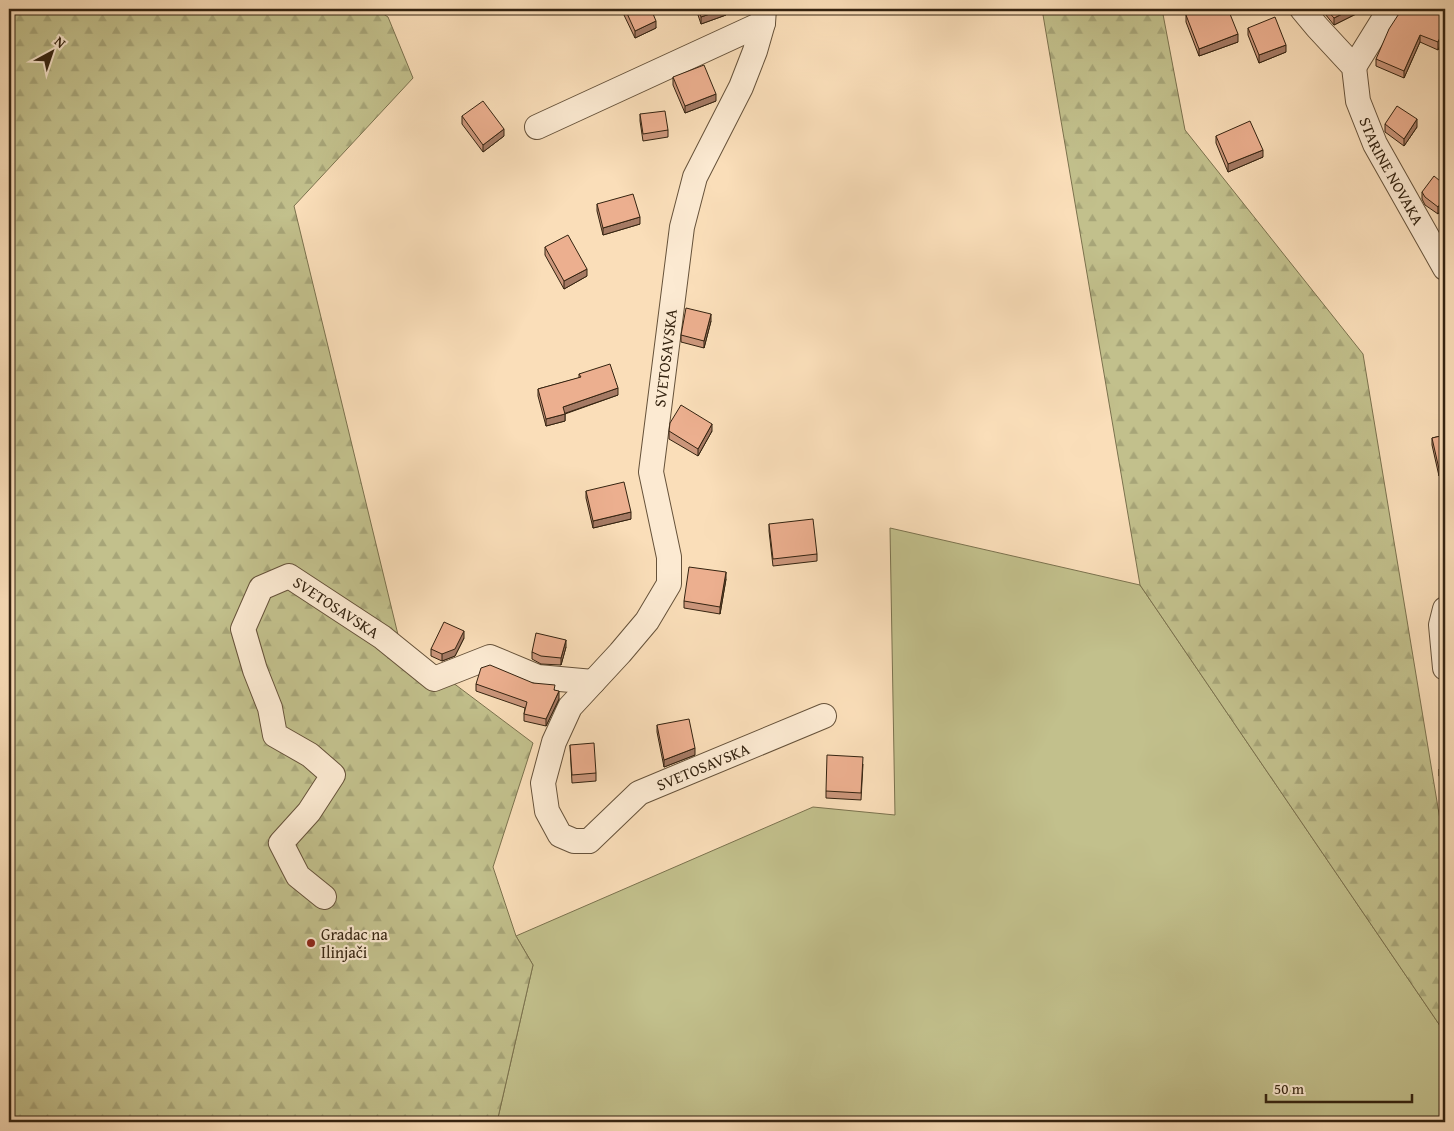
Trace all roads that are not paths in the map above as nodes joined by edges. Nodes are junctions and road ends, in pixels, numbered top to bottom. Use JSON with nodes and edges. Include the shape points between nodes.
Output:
{"nodes":[{"id":1,"x":1302,"y":9,"type":"edge"},
{"id":2,"x":1390,"y":9,"type":"edge"},
{"id":3,"x":764,"y":16,"type":"edge"},
{"id":4,"x":1354,"y":67,"type":"junction"},
{"id":5,"x":537,"y":128,"type":"dead end"},
{"id":6,"x":1445,"y":268,"type":"edge"},
{"id":7,"x":1445,"y":609,"type":"edge"},
{"id":8,"x":1445,"y":668,"type":"edge"},
{"id":9,"x":593,"y":682,"type":"junction"},
{"id":10,"x":824,"y":716,"type":"dead end"},
{"id":11,"x":324,"y":897,"type":"dead end"}],
"edges":[{"from":1,"to":4,"type":"street"},
{"from":2,"to":4,"type":"street"},
{"from":3,"to":5,"type":"street","name":"SVETOSAVSKA"},
{"from":3,"to":9,"type":"street","name":"SVETOSAVSKA","via":[[741,88],[695,176],[682,227],[651,472],[669,557],[669,584],[647,621]]},
{"from":4,"to":6,"type":"street","name":"STARINE NOVAKA","via":[[1358,101],[1375,144]]},
{"from":7,"to":8,"type":"street","via":[[1441,625]]},
{"from":9,"to":10,"type":"street","name":"SVETOSAVSKA","via":[[570,707],[554,742],[543,783],[547,811],[560,835],[574,841],[590,841],[638,793]]},
{"from":9,"to":11,"type":"street","name":"SVETOSAVSKA","via":[[538,677],[490,657],[434,679],[382,636],[289,576],[260,588],[243,629],[270,708],[275,735],[310,755],[333,775],[309,812],[281,843],[298,876]]}]}
